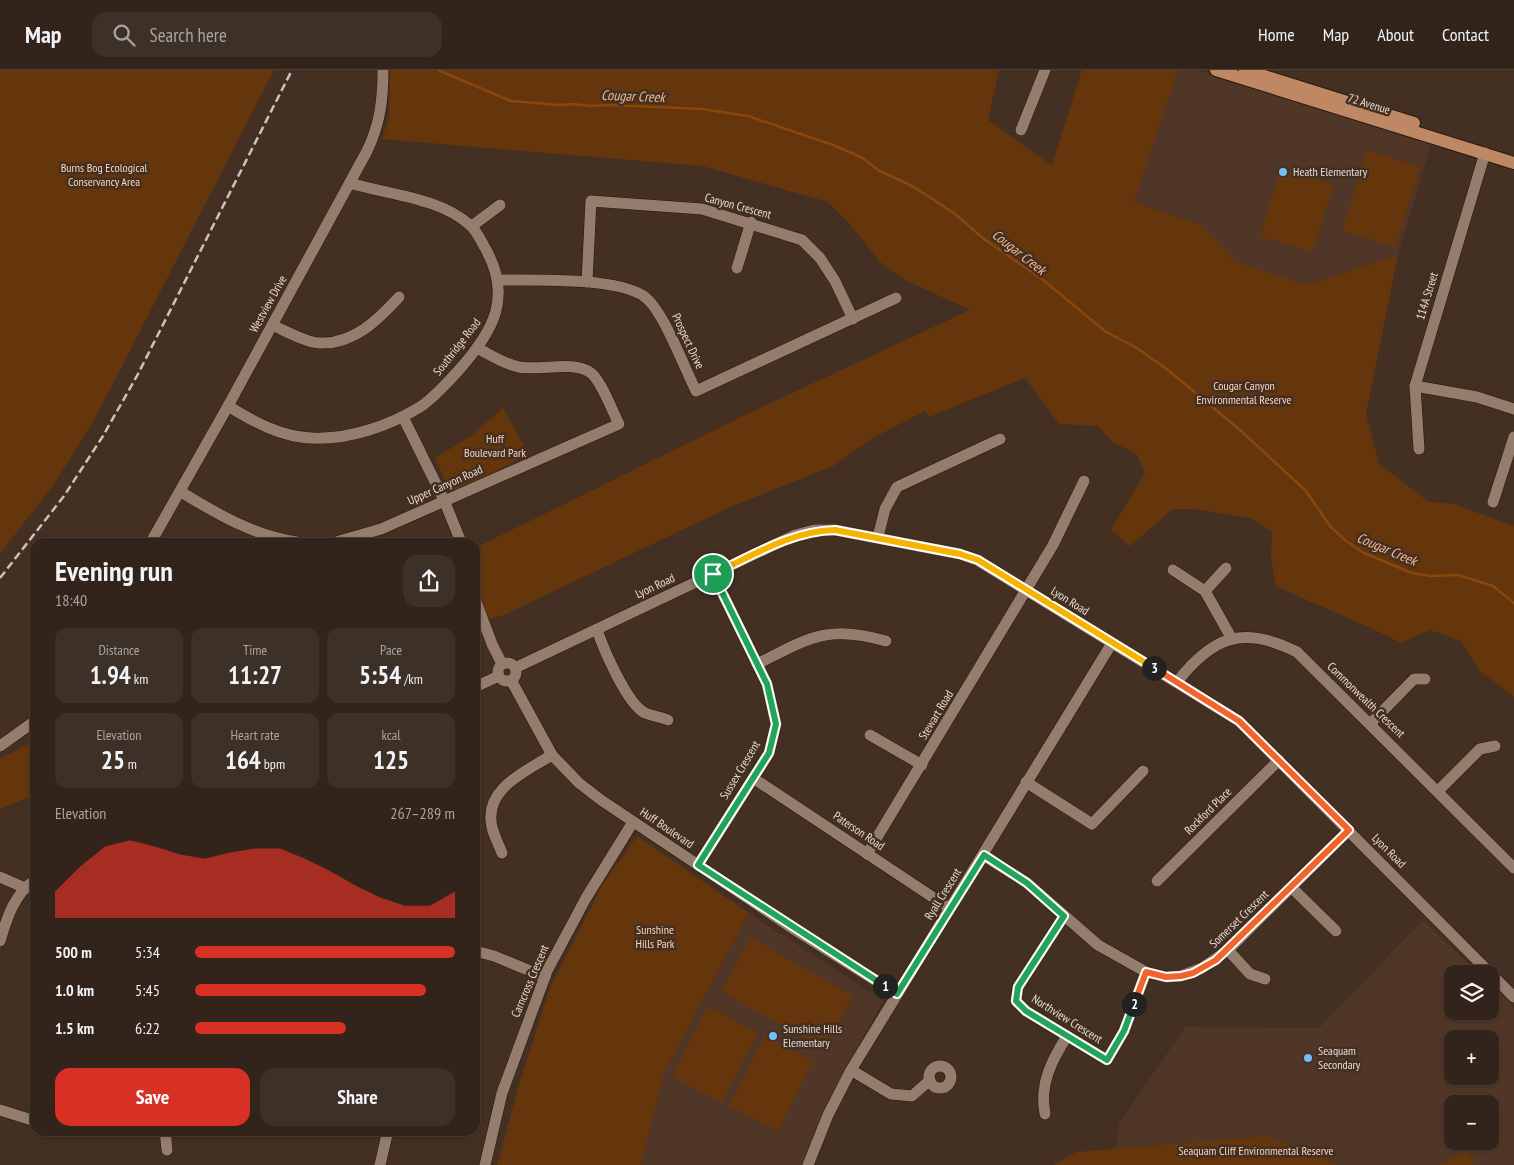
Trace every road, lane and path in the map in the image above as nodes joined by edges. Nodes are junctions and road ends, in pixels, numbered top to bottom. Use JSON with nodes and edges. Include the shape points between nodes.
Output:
{"nodes":[{"id":1,"x":383,"y":70,"type":"edge"},
{"id":2,"x":1045,"y":70,"type":"edge"},
{"id":3,"x":1216,"y":70,"type":"edge"},
{"id":4,"x":1254,"y":74,"type":"edge"},
{"id":5,"x":1021,"y":130,"type":"dead end"},
{"id":6,"x":1485,"y":153,"type":"junction"},
{"id":7,"x":1514,"y":155,"type":"edge"},
{"id":8,"x":1514,"y":163,"type":"edge"},
{"id":9,"x":350,"y":183,"type":"junction"},
{"id":10,"x":500,"y":205,"type":"dead end"},
{"id":11,"x":752,"y":222,"type":"junction"},
{"id":12,"x":472,"y":226,"type":"junction"},
{"id":13,"x":736,"y":268,"type":"dead end"},
{"id":14,"x":498,"y":280,"type":"junction"},
{"id":15,"x":587,"y":282,"type":"junction"},
{"id":16,"x":399,"y":297,"type":"dead end"},
{"id":17,"x":896,"y":298,"type":"dead end"},
{"id":18,"x":853,"y":319,"type":"junction"},
{"id":19,"x":272,"y":325,"type":"junction"},
{"id":20,"x":478,"y":348,"type":"junction"},
{"id":21,"x":1415,"y":386,"type":"junction"},
{"id":22,"x":228,"y":406,"type":"junction"},
{"id":23,"x":1514,"y":409,"type":"edge"},
{"id":24,"x":403,"y":417,"type":"junction"},
{"id":25,"x":1514,"y":437,"type":"edge"},
{"id":26,"x":1000,"y":438,"type":"dead end"},
{"id":27,"x":1419,"y":449,"type":"dead end"},
{"id":28,"x":1084,"y":481,"type":"dead end"},
{"id":29,"x":180,"y":492,"type":"junction"},
{"id":30,"x":444,"y":500,"type":"junction"},
{"id":31,"x":1493,"y":502,"type":"dead end"},
{"id":32,"x":878,"y":537,"type":"junction"},
{"id":33,"x":153,"y":538,"type":"edge"},
{"id":34,"x":272,"y":538,"type":"edge"},
{"id":35,"x":351,"y":538,"type":"edge"},
{"id":36,"x":459,"y":538,"type":"edge"},
{"id":37,"x":1226,"y":568,"type":"dead end"},
{"id":38,"x":1173,"y":570,"type":"dead end"},
{"id":39,"x":713,"y":574,"type":"junction"},
{"id":40,"x":1025,"y":589,"type":"junction"},
{"id":41,"x":1205,"y":591,"type":"junction"},
{"id":42,"x":480,"y":611,"type":"edge"},
{"id":43,"x":597,"y":630,"type":"junction"},
{"id":44,"x":1232,"y":639,"type":"junction"},
{"id":45,"x":886,"y":641,"type":"dead end"},
{"id":46,"x":1112,"y":643,"type":"junction"},
{"id":47,"x":502,"y":664,"type":"junction"},
{"id":48,"x":757,"y":664,"type":"junction"},
{"id":49,"x":515,"y":668,"type":"junction"},
{"id":50,"x":499,"y":676,"type":"junction"},
{"id":51,"x":1425,"y":678,"type":"dead end"},
{"id":52,"x":511,"y":680,"type":"junction"},
{"id":53,"x":1178,"y":682,"type":"junction"},
{"id":54,"x":480,"y":685,"type":"edge"},
{"id":55,"x":668,"y":720,"type":"dead end"},
{"id":56,"x":1371,"y":723,"type":"junction"},
{"id":57,"x":30,"y":725,"type":"edge"},
{"id":58,"x":870,"y":735,"type":"dead end"},
{"id":59,"x":0,"y":746,"type":"edge"},
{"id":60,"x":1495,"y":746,"type":"dead end"},
{"id":61,"x":552,"y":755,"type":"junction"},
{"id":62,"x":1278,"y":760,"type":"junction"},
{"id":63,"x":922,"y":765,"type":"junction"},
{"id":64,"x":1143,"y":770,"type":"dead end"},
{"id":65,"x":753,"y":778,"type":"junction"},
{"id":66,"x":1026,"y":782,"type":"junction"},
{"id":67,"x":1438,"y":791,"type":"junction"},
{"id":68,"x":633,"y":822,"type":"junction"},
{"id":69,"x":1349,"y":830,"type":"junction"},
{"id":70,"x":502,"y":853,"type":"dead end"},
{"id":71,"x":867,"y":854,"type":"junction"},
{"id":72,"x":984,"y":855,"type":"junction"},
{"id":73,"x":1511,"y":860,"type":"edge"},
{"id":74,"x":698,"y":865,"type":"junction"},
{"id":75,"x":0,"y":877,"type":"edge"},
{"id":76,"x":1157,"y":881,"type":"dead end"},
{"id":77,"x":30,"y":884,"type":"edge"},
{"id":78,"x":1291,"y":887,"type":"junction"},
{"id":79,"x":25,"y":888,"type":"junction"},
{"id":80,"x":949,"y":908,"type":"junction"},
{"id":81,"x":1064,"y":916,"type":"junction"},
{"id":82,"x":1336,"y":931,"type":"dead end"},
{"id":83,"x":0,"y":940,"type":"edge"},
{"id":84,"x":1228,"y":950,"type":"junction"},
{"id":85,"x":480,"y":952,"type":"edge"},
{"id":86,"x":1146,"y":972,"type":"junction"},
{"id":87,"x":545,"y":977,"type":"junction"},
{"id":88,"x":1265,"y":979,"type":"dead end"},
{"id":89,"x":897,"y":994,"type":"junction"},
{"id":90,"x":1514,"y":997,"type":"edge"},
{"id":91,"x":1067,"y":1036,"type":"junction"},
{"id":92,"x":851,"y":1070,"type":"junction"},
{"id":93,"x":930,"y":1080,"type":"dead end"},
{"id":94,"x":0,"y":1110,"type":"edge"},
{"id":95,"x":1045,"y":1114,"type":"dead end"},
{"id":96,"x":30,"y":1119,"type":"edge"},
{"id":97,"x":166,"y":1136,"type":"edge"},
{"id":98,"x":387,"y":1136,"type":"edge"},
{"id":99,"x":167,"y":1150,"type":"dead end"},
{"id":100,"x":380,"y":1165,"type":"edge"},
{"id":101,"x":485,"y":1165,"type":"edge"},
{"id":102,"x":808,"y":1165,"type":"edge"}],
"edges":[{"from":1,"to":9,"type":"street","name":"Westview Drive","via":[[380,119],[368,151]]},
{"from":2,"to":5,"type":"street"},
{"from":3,"to":4,"type":"main road","name":"72 Avenue"},
{"from":4,"to":6,"type":"main road","name":"72 Avenue"},
{"from":4,"to":7,"type":"main road","name":"72 Avenue"},
{"from":6,"to":8,"type":"main road","name":"72 Avenue"},
{"from":6,"to":21,"type":"street","name":"114A Street"},
{"from":9,"to":12,"type":"street","name":"Southridge Road","via":[[446,208]]},
{"from":9,"to":19,"type":"street","name":"Westview Drive"},
{"from":10,"to":12,"type":"street"},
{"from":11,"to":13,"type":"street"},
{"from":11,"to":15,"type":"street","name":"Canyon Crescent","via":[[702,209],[591,201]]},
{"from":11,"to":18,"type":"street","name":"Canyon Crescent","via":[[805,242],[835,281]]},
{"from":12,"to":14,"type":"street","name":"Southridge Road","via":[[492,260]]},
{"from":14,"to":15,"type":"street","name":"Prospect Drive"},
{"from":14,"to":20,"type":"street","name":"Southridge Road","via":[[497,312]]},
{"from":15,"to":18,"type":"street","name":"Prospect Drive","via":[[625,288],[645,297],[659,314],[696,390]]},
{"from":16,"to":19,"type":"street","via":[[376,322],[348,339],[318,343]]},
{"from":17,"to":18,"type":"street","name":"Prospect Drive"},
{"from":19,"to":22,"type":"street","name":"Westview Drive"},
{"from":20,"to":24,"type":"street","name":"Southridge Road","via":[[442,388],[422,406]]},
{"from":20,"to":30,"type":"street","name":"Upper Canyon Road","via":[[519,367],[586,369],[594,375],[619,424]]},
{"from":21,"to":23,"type":"street","via":[[1477,397]]},
{"from":21,"to":27,"type":"street","name":"114A Street"},
{"from":22,"to":24,"type":"street","name":"Southridge Road","via":[[270,429],[312,438],[335,438]]},
{"from":22,"to":29,"type":"street","name":"Westview Drive"},
{"from":24,"to":30,"type":"street"},
{"from":25,"to":31,"type":"street"},
{"from":26,"to":32,"type":"street","via":[[897,487],[885,509]]},
{"from":28,"to":40,"type":"street","name":"Stewart Road","via":[[1053,546]]},
{"from":29,"to":33,"type":"street","name":"Westview Drive"},
{"from":29,"to":34,"type":"street","via":[[225,518]]},
{"from":30,"to":35,"type":"street","name":"Upper Canyon Road","via":[[381,530]]},
{"from":30,"to":36,"type":"street"},
{"from":32,"to":39,"type":"street","name":"Lyon Road","via":[[814,530],[795,535]]},
{"from":32,"to":40,"type":"street","name":"Lyon Road","via":[[978,560]]},
{"from":37,"to":41,"type":"street"},
{"from":38,"to":41,"type":"street"},
{"from":39,"to":43,"type":"street","name":"Lyon Road"},
{"from":39,"to":48,"type":"street","name":"Sussex Crescent"},
{"from":40,"to":46,"type":"street","name":"Lyon Road"},
{"from":40,"to":63,"type":"street","name":"Stewart Road"},
{"from":41,"to":44,"type":"street"},
{"from":42,"to":47,"type":"street"},
{"from":43,"to":49,"type":"street","name":"Lyon Road"},
{"from":43,"to":55,"type":"street","via":[[609,661],[632,698],[644,712]]},
{"from":44,"to":53,"type":"street","name":"Commonwealth Crescent","via":[[1206,651]]},
{"from":44,"to":56,"type":"street","name":"Commonwealth Crescent","via":[[1263,638],[1297,652]]},
{"from":45,"to":48,"type":"street","via":[[862,634],[828,633],[812,637]]},
{"from":46,"to":53,"type":"street","name":"Lyon Road"},
{"from":46,"to":66,"type":"street","name":"Ryall Crescent"},
{"from":47,"to":49,"type":"street","via":[[510,663]]},
{"from":47,"to":50,"type":"street"},
{"from":48,"to":65,"type":"street","name":"Sussex Crescent","via":[[767,684],[776,724],[769,753]]},
{"from":49,"to":52,"type":"street","via":[[515,676]]},
{"from":50,"to":52,"type":"street","via":[[506,681]]},
{"from":50,"to":54,"type":"street"},
{"from":51,"to":56,"type":"street","via":[[1414,680]]},
{"from":52,"to":61,"type":"street","name":"Huff Boulevard"},
{"from":53,"to":62,"type":"street","name":"Lyon Road","via":[[1239,721]]},
{"from":56,"to":67,"type":"street","name":"Commonwealth Crescent"},
{"from":57,"to":59,"type":"street"},
{"from":58,"to":63,"type":"street"},
{"from":60,"to":67,"type":"street","via":[[1480,749]]},
{"from":61,"to":68,"type":"street","name":"Huff Boulevard","via":[[579,784]]},
{"from":61,"to":70,"type":"street","via":[[505,785],[495,797],[491,811],[492,827]]},
{"from":62,"to":69,"type":"street","name":"Lyon Road"},
{"from":62,"to":76,"type":"street","name":"Rockford Place"},
{"from":63,"to":71,"type":"street","name":"Stewart Road"},
{"from":64,"to":66,"type":"street","via":[[1092,824]]},
{"from":65,"to":71,"type":"street","name":"Paterson Road"},
{"from":65,"to":74,"type":"street","name":"Sussex Crescent"},
{"from":66,"to":72,"type":"street","name":"Ryall Crescent"},
{"from":67,"to":73,"type":"street","name":"Commonwealth Crescent"},
{"from":68,"to":74,"type":"street","name":"Huff Boulevard"},
{"from":68,"to":87,"type":"street","name":"Carncross Crescent","via":[[586,898]]},
{"from":69,"to":78,"type":"street","name":"Somerset Crescent"},
{"from":69,"to":90,"type":"street","name":"Lyon Road"},
{"from":71,"to":80,"type":"street","name":"Paterson Road"},
{"from":72,"to":80,"type":"street","name":"Ryall Crescent"},
{"from":72,"to":81,"type":"street","name":"Somerset Crescent","via":[[1027,883]]},
{"from":74,"to":89,"type":"street","name":"Huff Boulevard"},
{"from":75,"to":79,"type":"street"},
{"from":77,"to":79,"type":"street"},
{"from":78,"to":82,"type":"street"},
{"from":78,"to":84,"type":"street","name":"Somerset Crescent"},
{"from":79,"to":83,"type":"street","via":[[16,900]]},
{"from":80,"to":89,"type":"street","name":"Ryall Crescent"},
{"from":81,"to":86,"type":"street","name":"Somerset Crescent","via":[[1098,944]]},
{"from":81,"to":91,"type":"street","name":"Northview Crescent","via":[[1018,987],[1016,1001],[1026,1011]]},
{"from":84,"to":86,"type":"street","name":"Somerset Crescent","via":[[1202,968],[1181,976],[1166,977]]},
{"from":84,"to":88,"type":"street","via":[[1250,974]]},
{"from":85,"to":87,"type":"street"},
{"from":86,"to":91,"type":"street","name":"Northview Crescent","via":[[1124,1031],[1107,1060]]},
{"from":87,"to":101,"type":"street","name":"Carncross Crescent","via":[[502,1093]]},
{"from":89,"to":92,"type":"street","name":"Ryall Crescent"},
{"from":91,"to":95,"type":"street","via":[[1050,1064],[1042,1099]]},
{"from":92,"to":93,"type":"street","via":[[891,1094],[912,1096]]},
{"from":92,"to":102,"type":"street","name":"Ryall Crescent"},
{"from":94,"to":96,"type":"street"},
{"from":97,"to":99,"type":"street"},
{"from":98,"to":100,"type":"street"}]}
